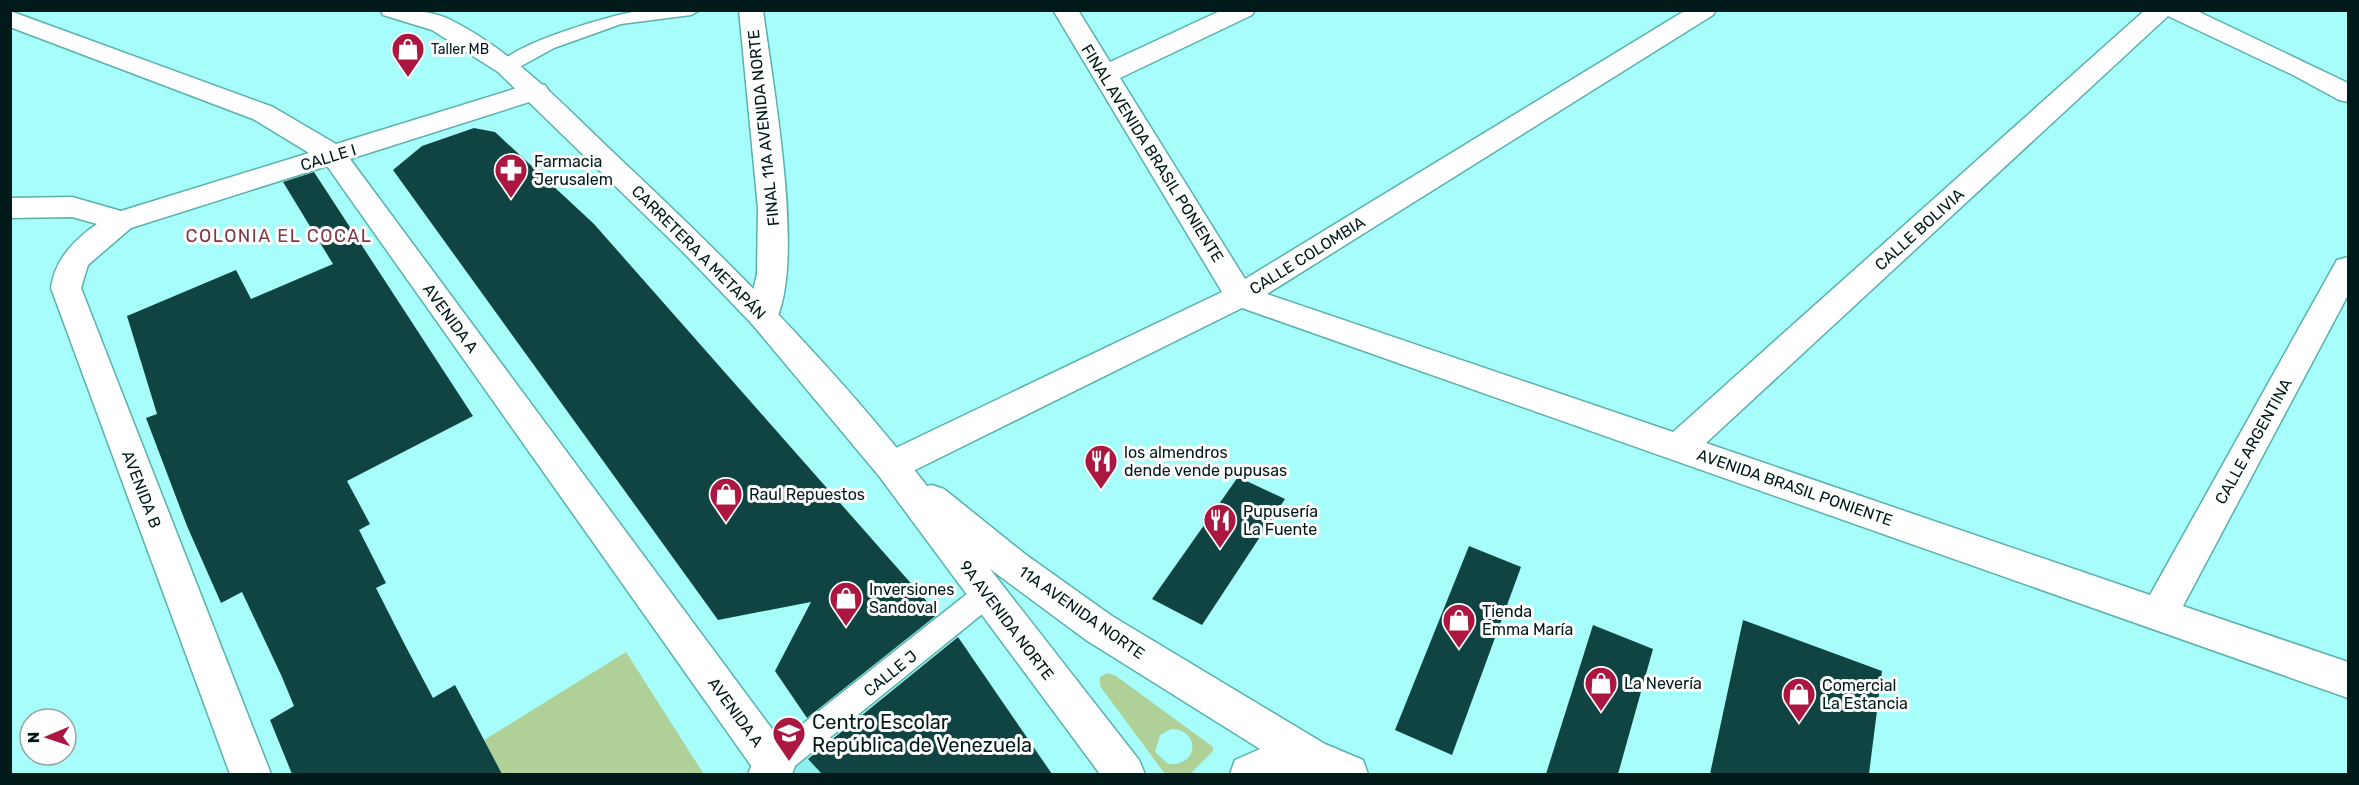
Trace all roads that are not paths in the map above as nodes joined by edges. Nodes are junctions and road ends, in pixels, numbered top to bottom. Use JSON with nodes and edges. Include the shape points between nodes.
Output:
{"nodes":[{"id":1,"x":392,"y":10,"type":"edge"},
{"id":2,"x":691,"y":10,"type":"edge"},
{"id":3,"x":751,"y":10,"type":"edge"},
{"id":4,"x":1065,"y":10,"type":"edge"},
{"id":5,"x":1243,"y":10,"type":"edge"},
{"id":6,"x":1704,"y":10,"type":"edge"},
{"id":7,"x":2160,"y":10,"type":"edge"},
{"id":8,"x":2174,"y":10,"type":"edge"},
{"id":9,"x":620,"y":15,"type":"edge"},
{"id":10,"x":10,"y":18,"type":"edge"},
{"id":11,"x":507,"y":66,"type":"junction"},
{"id":12,"x":1104,"y":75,"type":"junction"},
{"id":13,"x":536,"y":91,"type":"junction"},
{"id":14,"x":2349,"y":94,"type":"edge"},
{"id":15,"x":333,"y":155,"type":"junction"},
{"id":16,"x":10,"y":208,"type":"edge"},
{"id":17,"x":121,"y":221,"type":"junction"},
{"id":18,"x":2349,"y":268,"type":"edge"},
{"id":19,"x":1240,"y":296,"type":"junction"},
{"id":20,"x":763,"y":316,"type":"junction"},
{"id":21,"x":1679,"y":447,"type":"junction"},
{"id":22,"x":891,"y":466,"type":"junction"},
{"id":23,"x":987,"y":594,"type":"junction"},
{"id":24,"x":2158,"y":615,"type":"junction"},
{"id":25,"x":2349,"y":680,"type":"edge"},
{"id":26,"x":1311,"y":758,"type":"junction"},
{"id":27,"x":769,"y":770,"type":"edge"},
{"id":28,"x":250,"y":774,"type":"edge"},
{"id":29,"x":1124,"y":774,"type":"edge"},
{"id":30,"x":1250,"y":774,"type":"edge"},
{"id":31,"x":1348,"y":774,"type":"edge"}],
"edges":[{"from":1,"to":11,"type":"street","name":"CARRETERA A METAPÁN","via":[[441,25]]},
{"from":2,"to":9,"type":"lane"},
{"from":3,"to":20,"type":"street","name":"FINAL 11A AVENIDA NORTE","via":[[773,208],[772,274]]},
{"from":4,"to":12,"type":"street","name":"FINAL AVENIDA BRASIL PONIENTE"},
{"from":5,"to":12,"type":"street"},
{"from":6,"to":19,"type":"street","name":"CALLE COLOMBIA"},
{"from":7,"to":21,"type":"street","name":"CALLE BOLIVIA"},
{"from":8,"to":14,"type":"street"},
{"from":9,"to":11,"type":"lane","via":[[547,44]]},
{"from":10,"to":15,"type":"street","name":"AVENIDA A","via":[[263,113]]},
{"from":11,"to":13,"type":"street","name":"CARRETERA A METAPÁN"},
{"from":12,"to":19,"type":"street","name":"FINAL AVENIDA BRASIL PONIENTE"},
{"from":13,"to":15,"type":"street","name":"CALLE I"},
{"from":13,"to":20,"type":"street","name":"CARRETERA A METAPÁN"},
{"from":15,"to":17,"type":"street","name":"CALLE I"},
{"from":15,"to":27,"type":"street","name":"AVENIDA A"},
{"from":16,"to":17,"type":"street","via":[[72,207]]},
{"from":17,"to":28,"type":"street","name":"AVENIDA B","via":[[79,255],[67,272],[66,288]]},
{"from":18,"to":24,"type":"street","name":"CALLE ARGENTINA"},
{"from":19,"to":21,"type":"street","name":"AVENIDA BRASIL PONIENTE"},
{"from":19,"to":22,"type":"street","name":"CALLE COLOMBIA"},
{"from":20,"to":22,"type":"street","name":"CARRETERA A METAPÁN"},
{"from":21,"to":24,"type":"street","name":"AVENIDA BRASIL PONIENTE"},
{"from":22,"to":23,"type":"street","name":"9A AVENIDA NORTE"},
{"from":22,"to":26,"type":"street","name":"11A AVENIDA NORTE","via":[[1012,565],[1099,628]]},
{"from":23,"to":27,"type":"lane","name":"CALLE J"},
{"from":23,"to":29,"type":"street","name":"9A AVENIDA NORTE"},
{"from":24,"to":25,"type":"street","name":"AVENIDA BRASIL PONIENTE"},
{"from":26,"to":30,"type":"street","via":[[1272,764]]},
{"from":26,"to":31,"type":"street","name":"11A AVENIDA NORTE"}]}
